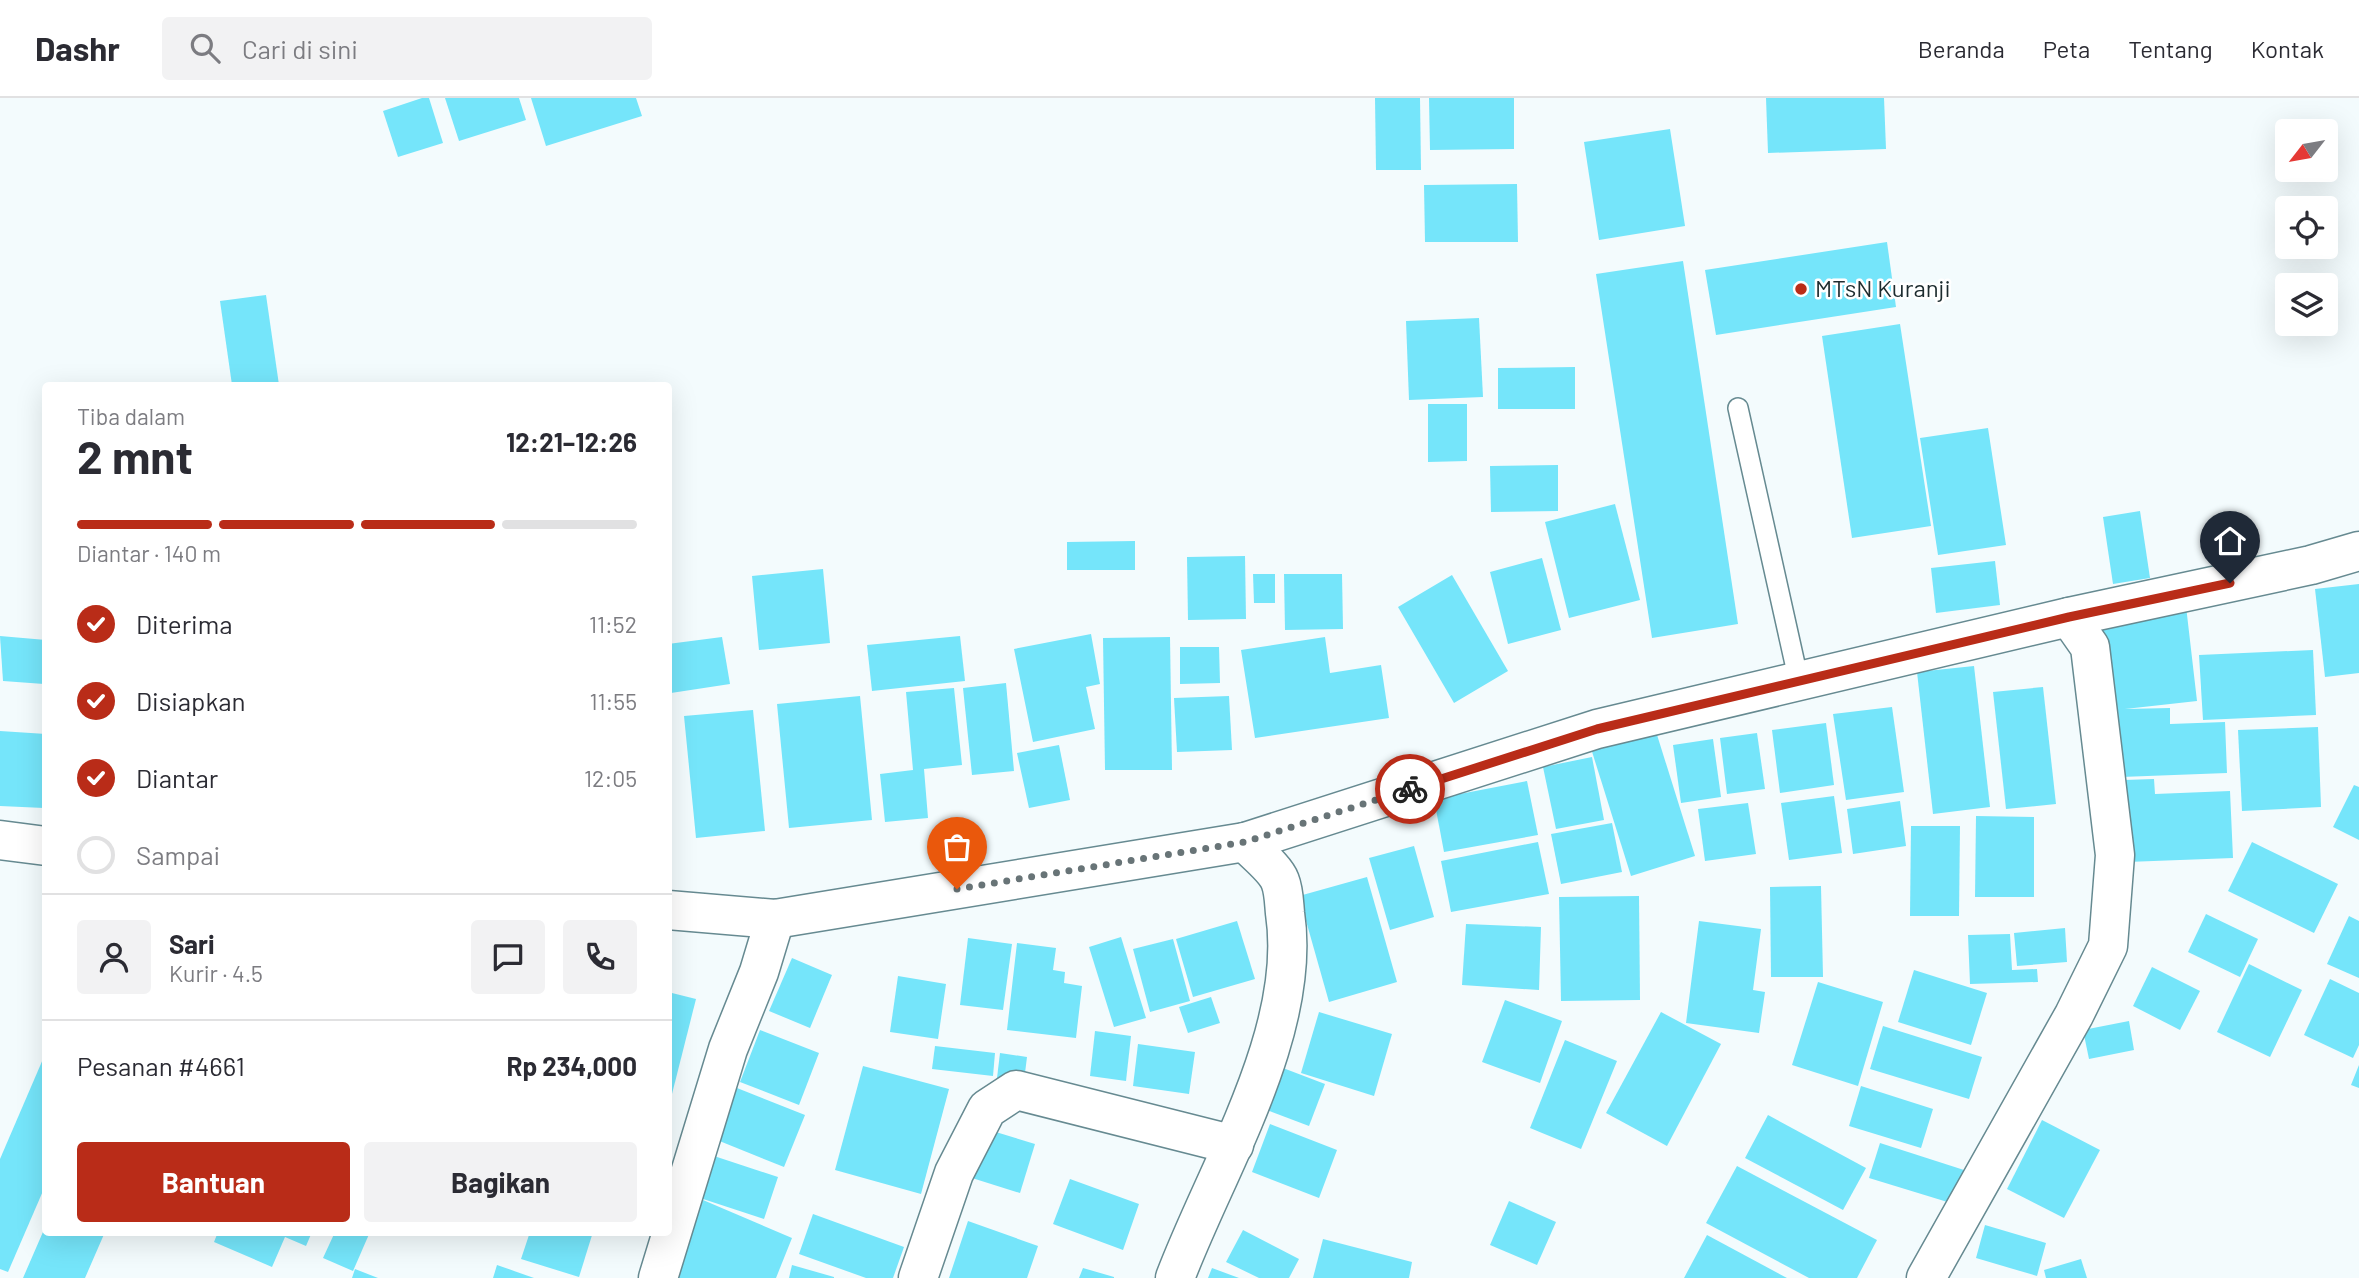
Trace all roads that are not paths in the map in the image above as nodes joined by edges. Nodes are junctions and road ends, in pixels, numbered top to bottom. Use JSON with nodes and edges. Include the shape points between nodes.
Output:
{"nodes":[{"id":1,"x":1738,"y":408,"type":"dead end"},
{"id":2,"x":2359,"y":551,"type":"edge"},
{"id":3,"x":2069,"y":617,"type":"junction"},
{"id":4,"x":1799,"y":682,"type":"junction"},
{"id":5,"x":0,"y":841,"type":"edge"},
{"id":6,"x":1245,"y":842,"type":"junction"},
{"id":7,"x":42,"y":846,"type":"edge"},
{"id":8,"x":672,"y":910,"type":"edge"},
{"id":9,"x":775,"y":919,"type":"junction"},
{"id":10,"x":1234,"y":1145,"type":"junction"},
{"id":11,"x":672,"y":1232,"type":"edge"},
{"id":12,"x":671,"y":1236,"type":"edge"},
{"id":13,"x":658,"y":1278,"type":"edge"},
{"id":14,"x":918,"y":1278,"type":"edge"},
{"id":15,"x":1175,"y":1278,"type":"edge"},
{"id":16,"x":1926,"y":1278,"type":"edge"}],
"edges":[{"from":1,"to":4,"type":"lane"},
{"from":2,"to":3,"type":"street"},
{"from":3,"to":4,"type":"street"},
{"from":3,"to":16,"type":"street","via":[[2090,647],[2115,855],[2108,946]]},
{"from":4,"to":6,"type":"street","via":[[1597,729]]},
{"from":5,"to":7,"type":"street"},
{"from":6,"to":9,"type":"street"},
{"from":6,"to":10,"type":"street","via":[[1280,880],[1289,936],[1283,997],[1252,1105]]},
{"from":8,"to":9,"type":"street"},
{"from":9,"to":11,"type":"street","via":[[728,1049]]},
{"from":10,"to":14,"type":"street","via":[[1016,1090],[987,1109],[954,1173]]},
{"from":10,"to":15,"type":"street","via":[[1197,1219]]},
{"from":12,"to":13,"type":"street"}]}
